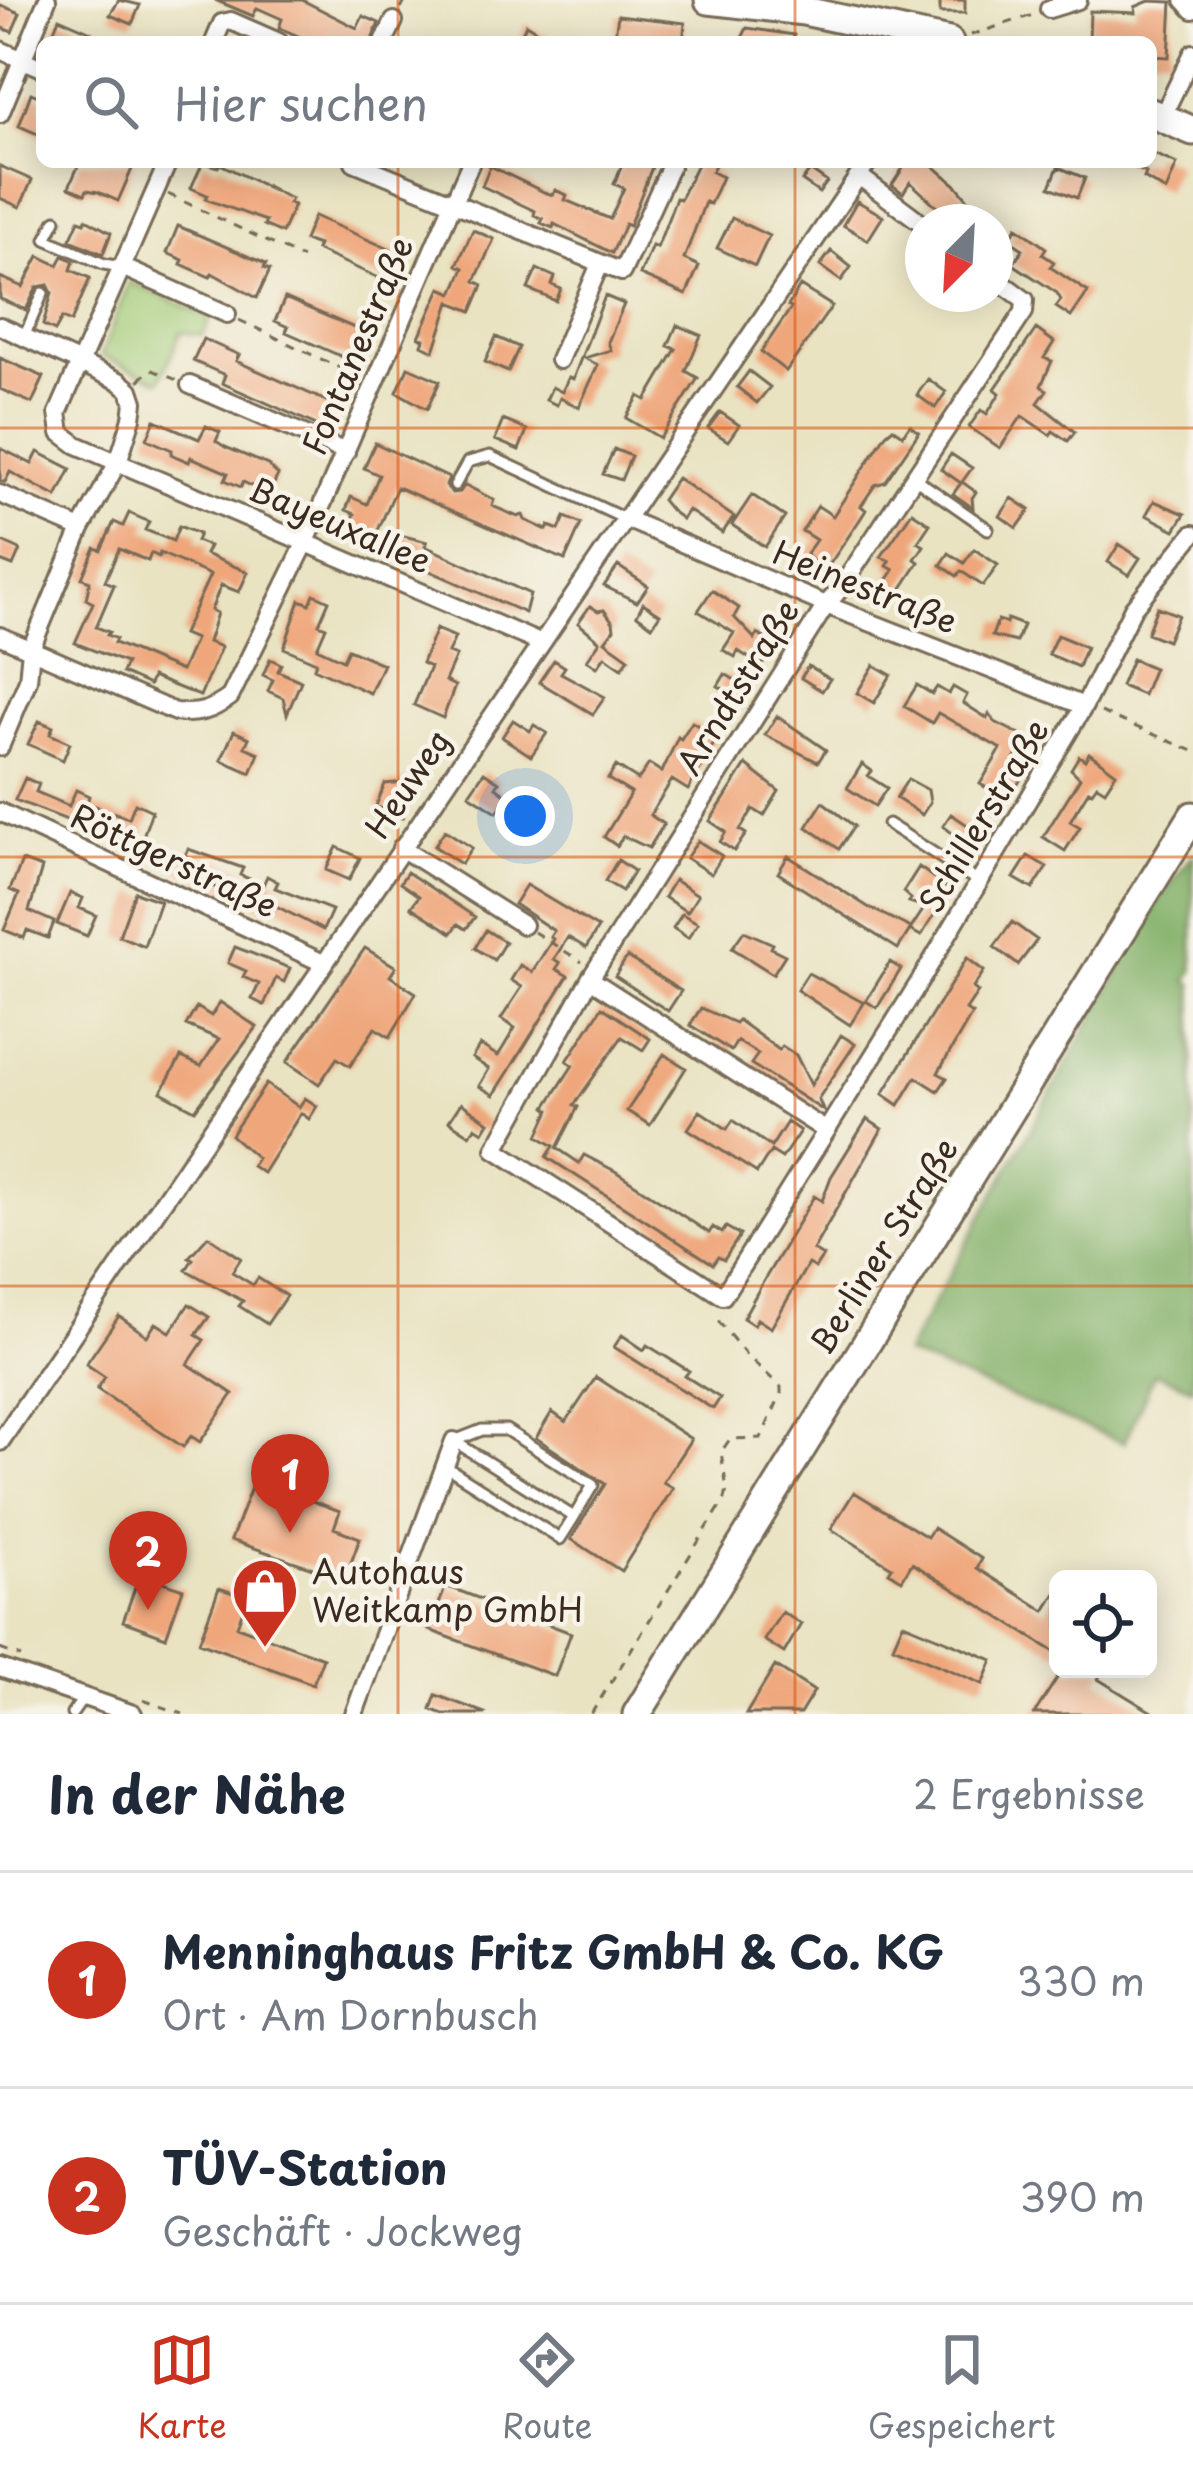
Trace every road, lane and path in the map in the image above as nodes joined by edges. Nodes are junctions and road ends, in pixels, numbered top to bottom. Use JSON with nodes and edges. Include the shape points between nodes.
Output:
{"nodes":[{"id":1,"x":46,"y":0,"type":"edge"},
{"id":2,"x":709,"y":0,"type":"edge"},
{"id":3,"x":1078,"y":0,"type":"edge"},
{"id":4,"x":1184,"y":0,"type":"edge"},
{"id":5,"x":1049,"y":10,"type":"joint"},
{"id":6,"x":1193,"y":10,"type":"edge"},
{"id":7,"x":394,"y":21,"type":"dead end"},
{"id":8,"x":217,"y":36,"type":"edge"},
{"id":9,"x":265,"y":36,"type":"edge"},
{"id":10,"x":387,"y":36,"type":"edge"},
{"id":11,"x":920,"y":36,"type":"edge"},
{"id":12,"x":967,"y":36,"type":"edge"},
{"id":13,"x":0,"y":50,"type":"edge"},
{"id":14,"x":1193,"y":52,"type":"edge"},
{"id":15,"x":23,"y":60,"type":"junction"},
{"id":16,"x":36,"y":65,"type":"edge"},
{"id":17,"x":1157,"y":113,"type":"edge"},
{"id":18,"x":0,"y":114,"type":"edge"},
{"id":19,"x":1157,"y":115,"type":"edge"},
{"id":20,"x":1193,"y":130,"type":"edge"},
{"id":21,"x":165,"y":168,"type":"edge"},
{"id":22,"x":367,"y":168,"type":"edge"},
{"id":23,"x":468,"y":168,"type":"edge"},
{"id":24,"x":669,"y":168,"type":"edge"},
{"id":25,"x":863,"y":169,"type":"edge"},
{"id":26,"x":156,"y":188,"type":"junction"},
{"id":27,"x":452,"y":204,"type":"junction"},
{"id":28,"x":905,"y":208,"type":"edge"},
{"id":29,"x":56,"y":220,"type":"dead end"},
{"id":30,"x":302,"y":258,"type":"dead end"},
{"id":31,"x":600,"y":264,"type":"junction"},
{"id":32,"x":122,"y":267,"type":"junction"},
{"id":33,"x":1013,"y":290,"type":"edge"},
{"id":34,"x":43,"y":293,"type":"dead end"},
{"id":35,"x":227,"y":314,"type":"joint"},
{"id":36,"x":0,"y":326,"type":"edge"},
{"id":37,"x":24,"y":337,"type":"junction"},
{"id":38,"x":559,"y":359,"type":"dead end"},
{"id":39,"x":80,"y":363,"type":"junction"},
{"id":40,"x":375,"y":384,"type":"junction"},
{"id":41,"x":190,"y":385,"type":"joint"},
{"id":42,"x":130,"y":390,"type":"junction"},
{"id":43,"x":346,"y":452,"type":"junction"},
{"id":44,"x":118,"y":462,"type":"junction"},
{"id":45,"x":914,"y":477,"type":"junction"},
{"id":46,"x":455,"y":485,"type":"dead end"},
{"id":47,"x":0,"y":494,"type":"edge"},
{"id":48,"x":626,"y":519,"type":"junction"},
{"id":49,"x":80,"y":529,"type":"junction"},
{"id":50,"x":988,"y":529,"type":"dead end"},
{"id":51,"x":1193,"y":534,"type":"edge"},
{"id":52,"x":305,"y":544,"type":"junction"},
{"id":53,"x":826,"y":605,"type":"junction"},
{"id":54,"x":0,"y":636,"type":"edge"},
{"id":55,"x":539,"y":643,"type":"junction"},
{"id":56,"x":31,"y":649,"type":"junction"},
{"id":57,"x":1084,"y":706,"type":"junction"},
{"id":58,"x":0,"y":747,"type":"edge"},
{"id":59,"x":1193,"y":751,"type":"edge"},
{"id":60,"x":0,"y":812,"type":"edge"},
{"id":61,"x":1193,"y":815,"type":"edge"},
{"id":62,"x":888,"y":824,"type":"dead end"},
{"id":63,"x":401,"y":848,"type":"junction"},
{"id":64,"x":980,"y":882,"type":"junction"},
{"id":65,"x":523,"y":925,"type":"joint"},
{"id":66,"x":323,"y":963,"type":"junction"},
{"id":67,"x":593,"y":975,"type":"junction"},
{"id":68,"x":825,"y":1130,"type":"junction"},
{"id":69,"x":723,"y":1296,"type":"junction"},
{"id":70,"x":454,"y":1441,"type":"junction"},
{"id":71,"x":0,"y":1442,"type":"edge"},
{"id":72,"x":445,"y":1466,"type":"junction"},
{"id":73,"x":574,"y":1517,"type":"junction"},
{"id":74,"x":0,"y":1668,"type":"edge"},
{"id":75,"x":84,"y":1696,"type":"junction"},
{"id":76,"x":72,"y":1714,"type":"edge"},
{"id":77,"x":134,"y":1714,"type":"edge"},
{"id":78,"x":354,"y":1714,"type":"edge"},
{"id":79,"x":591,"y":1714,"type":"edge"},
{"id":80,"x":637,"y":1714,"type":"edge"}],
"edges":[{"from":1,"to":15,"type":"street"},
{"from":2,"to":11,"type":"main road"},
{"from":3,"to":5,"type":"street"},
{"from":4,"to":6,"type":"street"},
{"from":5,"to":12,"type":"path"},
{"from":7,"to":10,"type":"street"},
{"from":8,"to":9,"type":"street","via":[[231,21]]},
{"from":13,"to":15,"type":"street"},
{"from":14,"to":17,"type":"street"},
{"from":15,"to":16,"type":"street"},
{"from":15,"to":18,"type":"street"},
{"from":19,"to":20,"type":"main road"},
{"from":21,"to":26,"type":"street"},
{"from":22,"to":27,"type":"street"},
{"from":23,"to":27,"type":"street","name":"Fontanestraße"},
{"from":24,"to":31,"type":"street","via":[[622,272]]},
{"from":25,"to":28,"type":"street"},
{"from":25,"to":48,"type":"street","name":"Heuweg"},
{"from":26,"to":30,"type":"path"},
{"from":26,"to":32,"type":"street"},
{"from":27,"to":31,"type":"street"},
{"from":27,"to":40,"type":"street","name":"Fontanestraße"},
{"from":29,"to":32,"type":"lane","via":[[46,239]]},
{"from":31,"to":38,"type":"street"},
{"from":32,"to":35,"type":"street"},
{"from":32,"to":39,"type":"street"},
{"from":33,"to":45,"type":"street","name":"Arndtstraße","via":[[1027,307]]},
{"from":34,"to":37,"type":"lane"},
{"from":35,"to":40,"type":"path"},
{"from":36,"to":37,"type":"street"},
{"from":37,"to":39,"type":"street"},
{"from":39,"to":42,"type":"street"},
{"from":39,"to":44,"type":"street","name":"Bayeuxallee","via":[[58,413],[62,433]]},
{"from":40,"to":43,"type":"street","name":"Fontanestraße"},
{"from":41,"to":42,"type":"path","via":[[150,370]]},
{"from":41,"to":43,"type":"street"},
{"from":42,"to":44,"type":"street","via":[[132,418]]},
{"from":43,"to":52,"type":"street","name":"Fontanestraße"},
{"from":44,"to":49,"type":"street"},
{"from":44,"to":52,"type":"street","name":"Bayeuxallee"},
{"from":45,"to":50,"type":"lane"},
{"from":45,"to":53,"type":"street","name":"Arndtstraße"},
{"from":46,"to":48,"type":"lane","via":[[468,461],[490,456]]},
{"from":47,"to":49,"type":"street"},
{"from":48,"to":53,"type":"street","name":"Heinestraße"},
{"from":48,"to":55,"type":"street","name":"Heuweg"},
{"from":49,"to":56,"type":"street"},
{"from":51,"to":57,"type":"street","name":"Schillerstraße","via":[[1133,608]]},
{"from":52,"to":55,"type":"street","name":"Bayeuxallee"},
{"from":52,"to":56,"type":"street","name":"Fontanestraße","via":[[241,678],[214,709],[175,712]]},
{"from":53,"to":57,"type":"street","name":"Heinestraße"},
{"from":53,"to":67,"type":"street","name":"Arndtstraße"},
{"from":54,"to":56,"type":"street"},
{"from":55,"to":63,"type":"street","name":"Heuweg"},
{"from":56,"to":58,"type":"street","via":[[28,680]]},
{"from":57,"to":59,"type":"path"},
{"from":57,"to":64,"type":"street","name":"Schillerstraße"},
{"from":60,"to":66,"type":"street","name":"Röttgerstraße"},
{"from":61,"to":80,"type":"main road","name":"Berliner Straße"},
{"from":62,"to":64,"type":"lane"},
{"from":63,"to":65,"type":"street"},
{"from":63,"to":66,"type":"street","name":"Heuweg"},
{"from":64,"to":68,"type":"street","name":"Schillerstraße"},
{"from":65,"to":67,"type":"path"},
{"from":66,"to":71,"type":"street","name":"Heuweg"},
{"from":67,"to":68,"type":"street"},
{"from":67,"to":69,"type":"street","name":"Arndtstraße","via":[[495,1149]]},
{"from":68,"to":69,"type":"street","name":"Schillerstraße"},
{"from":69,"to":79,"type":"path","via":[[719,1322],[781,1394],[760,1438],[730,1438],[721,1452],[725,1499]]},
{"from":70,"to":72,"type":"street"},
{"from":70,"to":73,"type":"lane"},
{"from":70,"to":73,"type":"lane","via":[[506,1430],[592,1485]]},
{"from":72,"to":73,"type":"lane","via":[[560,1539]]},
{"from":72,"to":78,"type":"street"},
{"from":74,"to":75,"type":"street"},
{"from":75,"to":76,"type":"lane"},
{"from":75,"to":77,"type":"street"}]}
